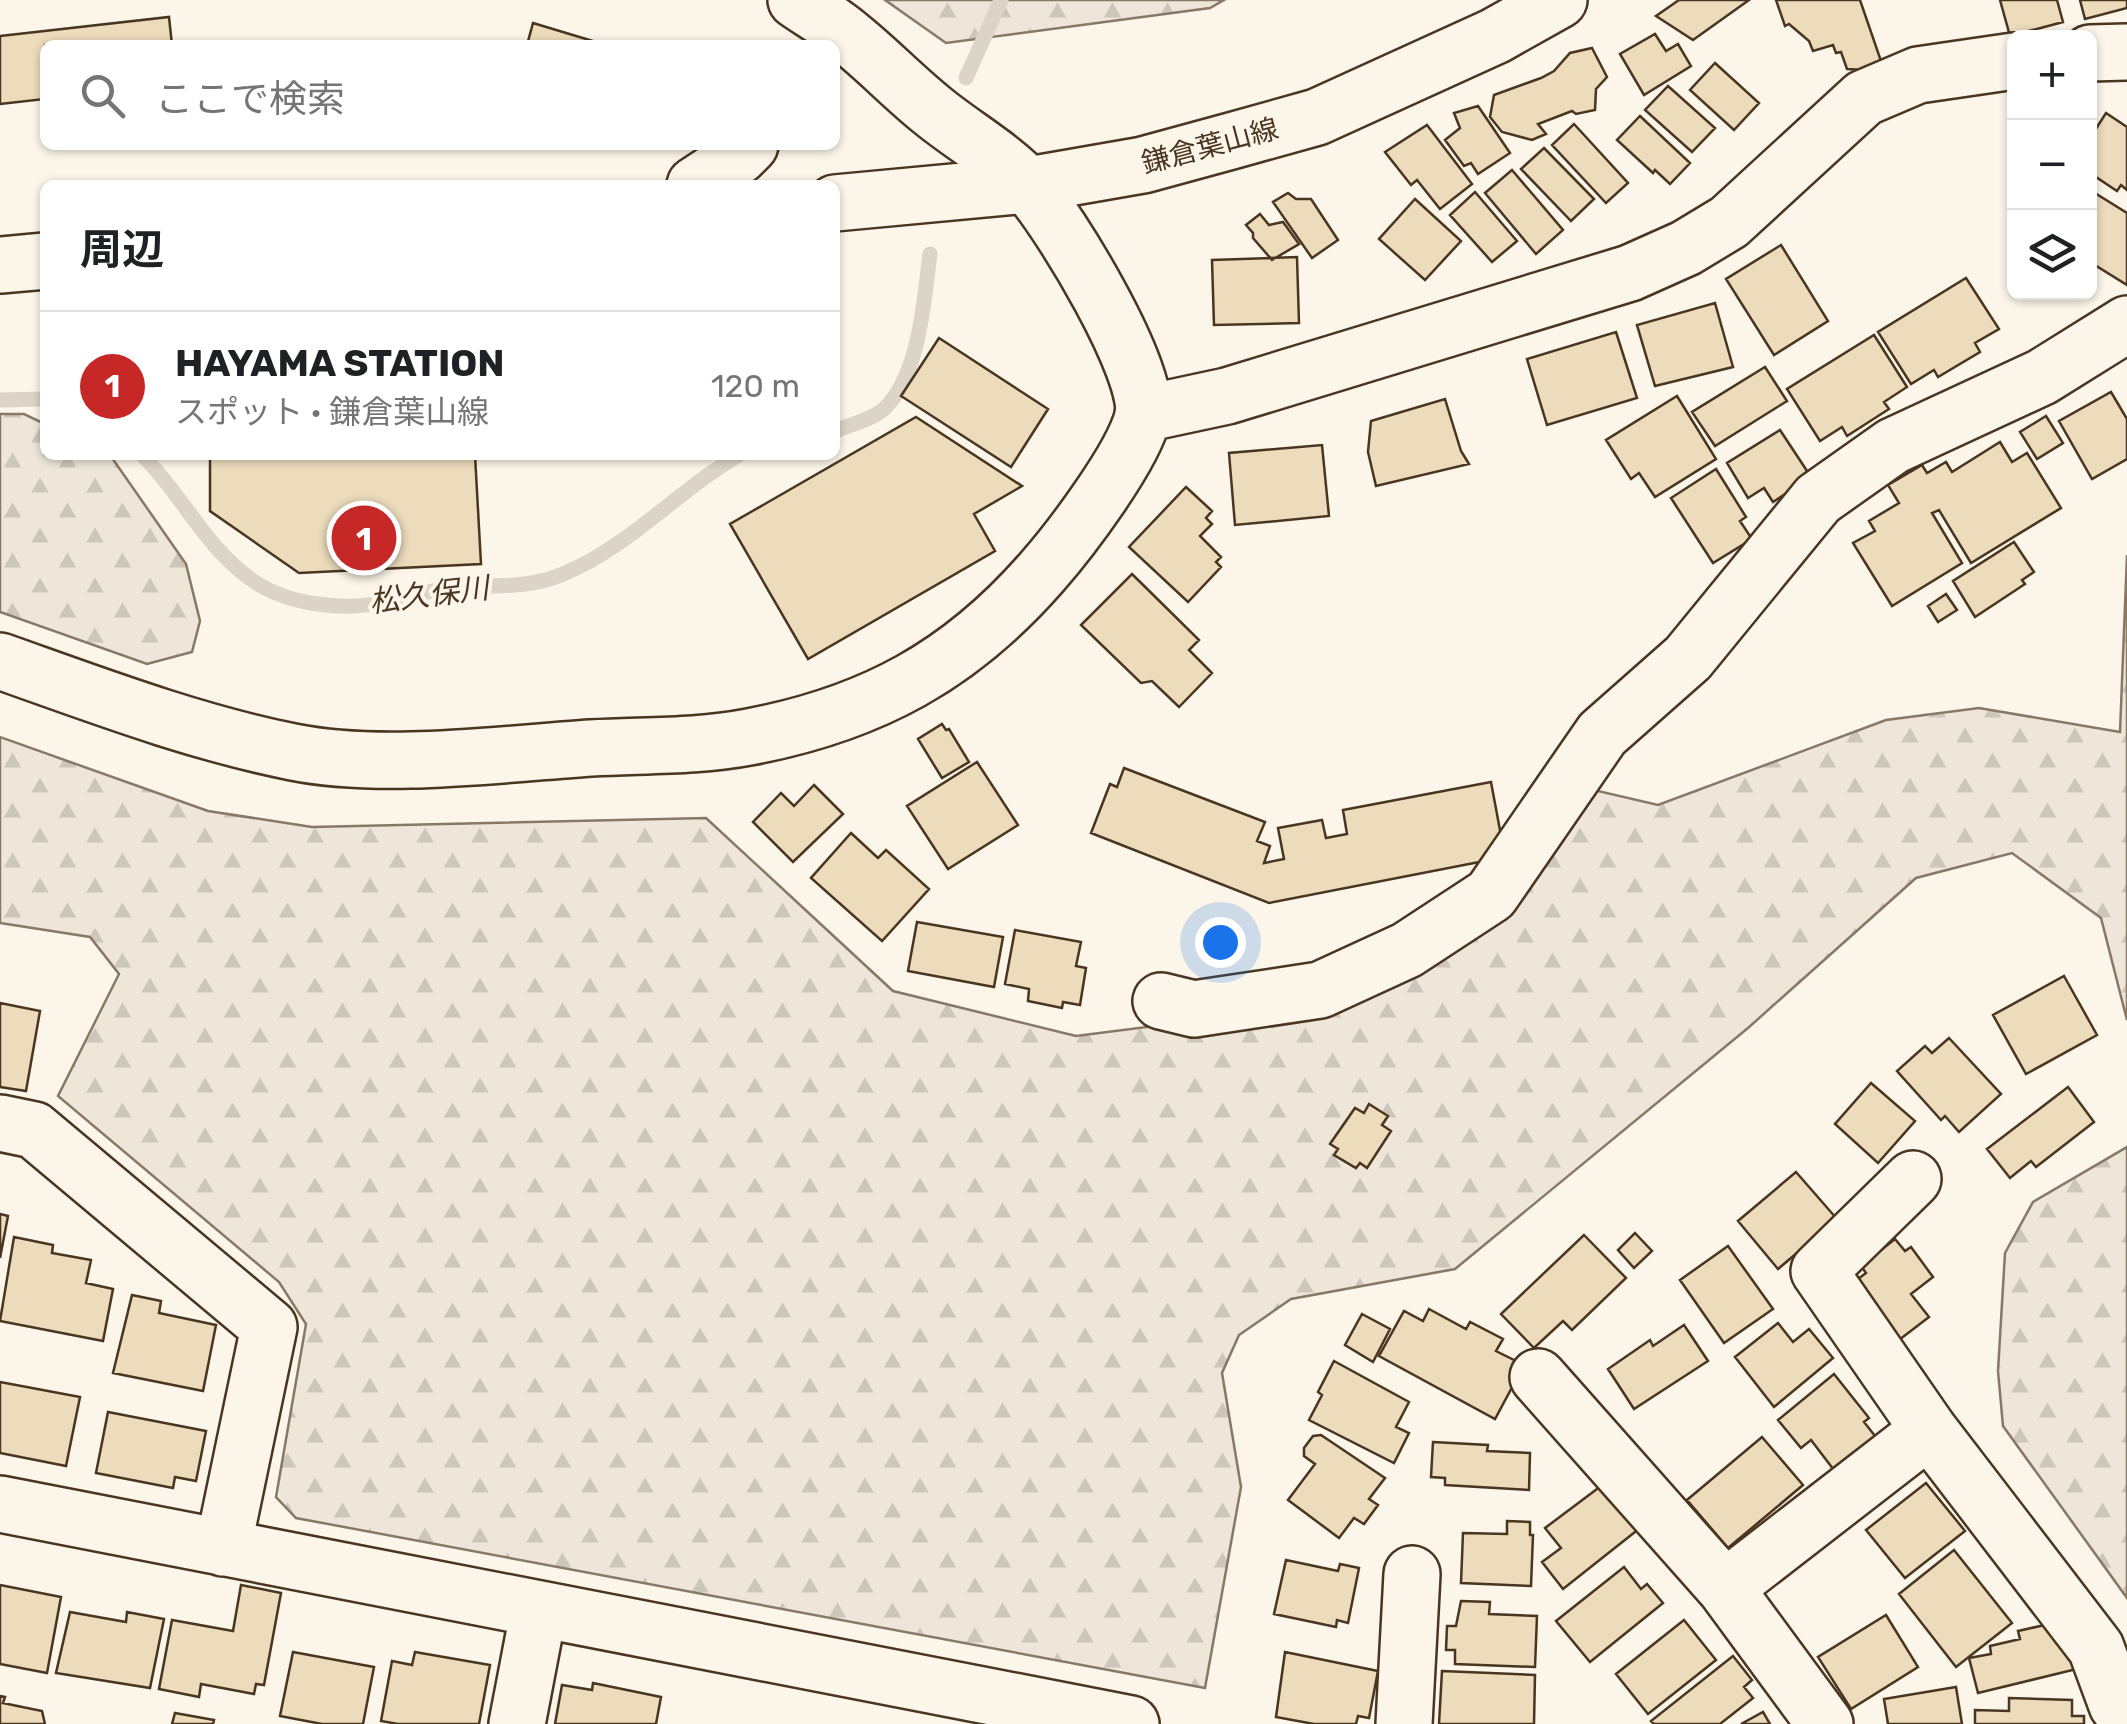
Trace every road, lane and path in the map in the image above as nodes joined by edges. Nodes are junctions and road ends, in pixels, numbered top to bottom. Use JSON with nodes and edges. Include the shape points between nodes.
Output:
{"nodes":[{"id":1,"x":774,"y":0,"type":"edge"},
{"id":2,"x":796,"y":0,"type":"edge"},
{"id":3,"x":1559,"y":0,"type":"edge"},
{"id":4,"x":790,"y":40,"type":"edge"},
{"id":5,"x":2127,"y":52,"type":"edge"},
{"id":6,"x":2097,"y":53,"type":"edge"},
{"id":7,"x":2007,"y":63,"type":"edge"},
{"id":8,"x":745,"y":150,"type":"edge"},
{"id":9,"x":703,"y":180,"type":"edge"},
{"id":10,"x":1028,"y":185,"type":"junction"},
{"id":11,"x":840,"y":203,"type":"edge"},
{"id":12,"x":40,"y":262,"type":"edge"},
{"id":13,"x":0,"y":265,"type":"edge"},
{"id":14,"x":2127,"y":324,"type":"edge"},
{"id":15,"x":1144,"y":414,"type":"junction"},
{"id":16,"x":0,"y":661,"type":"edge"},
{"id":17,"x":1161,"y":1000,"type":"dead end"},
{"id":18,"x":0,"y":1123,"type":"edge"},
{"id":19,"x":1913,"y":1178,"type":"dead end"},
{"id":20,"x":1538,"y":1377,"type":"dead end"},
{"id":21,"x":1929,"y":1430,"type":"junction"},
{"id":22,"x":0,"y":1504,"type":"edge"},
{"id":23,"x":223,"y":1548,"type":"junction"},
{"id":24,"x":1412,"y":1574,"type":"dead end"},
{"id":25,"x":1724,"y":1588,"type":"junction"},
{"id":26,"x":539,"y":1609,"type":"junction"},
{"id":27,"x":2120,"y":1711,"type":"edge"},
{"id":28,"x":517,"y":1724,"type":"edge"},
{"id":29,"x":1131,"y":1724,"type":"edge"},
{"id":30,"x":1404,"y":1724,"type":"edge"},
{"id":31,"x":1825,"y":1724,"type":"edge"}],
"edges":[{"from":1,"to":4,"type":"street","via":[[788,20]]},
{"from":2,"to":10,"type":"street"},
{"from":3,"to":10,"type":"street","name":"鎌倉葉山線","via":[[1317,117],[1143,165]]},
{"from":5,"to":6,"type":"street"},
{"from":7,"to":15,"type":"street","via":[[1918,74],[1864,98],[1728,222],[1630,273],[1227,396]]},
{"from":8,"to":9,"type":"street"},
{"from":10,"to":11,"type":"street","name":"鎌倉葉山線"},
{"from":10,"to":15,"type":"street","via":[[1077,255],[1119,335],[1142,388]]},
{"from":12,"to":13,"type":"street"},
{"from":14,"to":17,"type":"street","via":[[2042,376],[1894,446],[1818,500],[1688,658],[1602,734],[1491,894],[1406,950],[1320,990],[1194,1009]]},
{"from":15,"to":16,"type":"street","via":[[1064,546],[980,633],[895,691],[819,721],[747,737],[428,758],[298,753],[222,736]]},
{"from":18,"to":23,"type":"street","via":[[34,1130],[269,1327]]},
{"from":19,"to":21,"type":"street","via":[[1819,1271]]},
{"from":20,"to":25,"type":"street"},
{"from":21,"to":25,"type":"street"},
{"from":21,"to":27,"type":"street","via":[[2096,1648]]},
{"from":22,"to":23,"type":"street"},
{"from":23,"to":26,"type":"street"},
{"from":24,"to":30,"type":"street"},
{"from":25,"to":31,"type":"street"},
{"from":26,"to":28,"type":"street"},
{"from":26,"to":29,"type":"street"}]}
